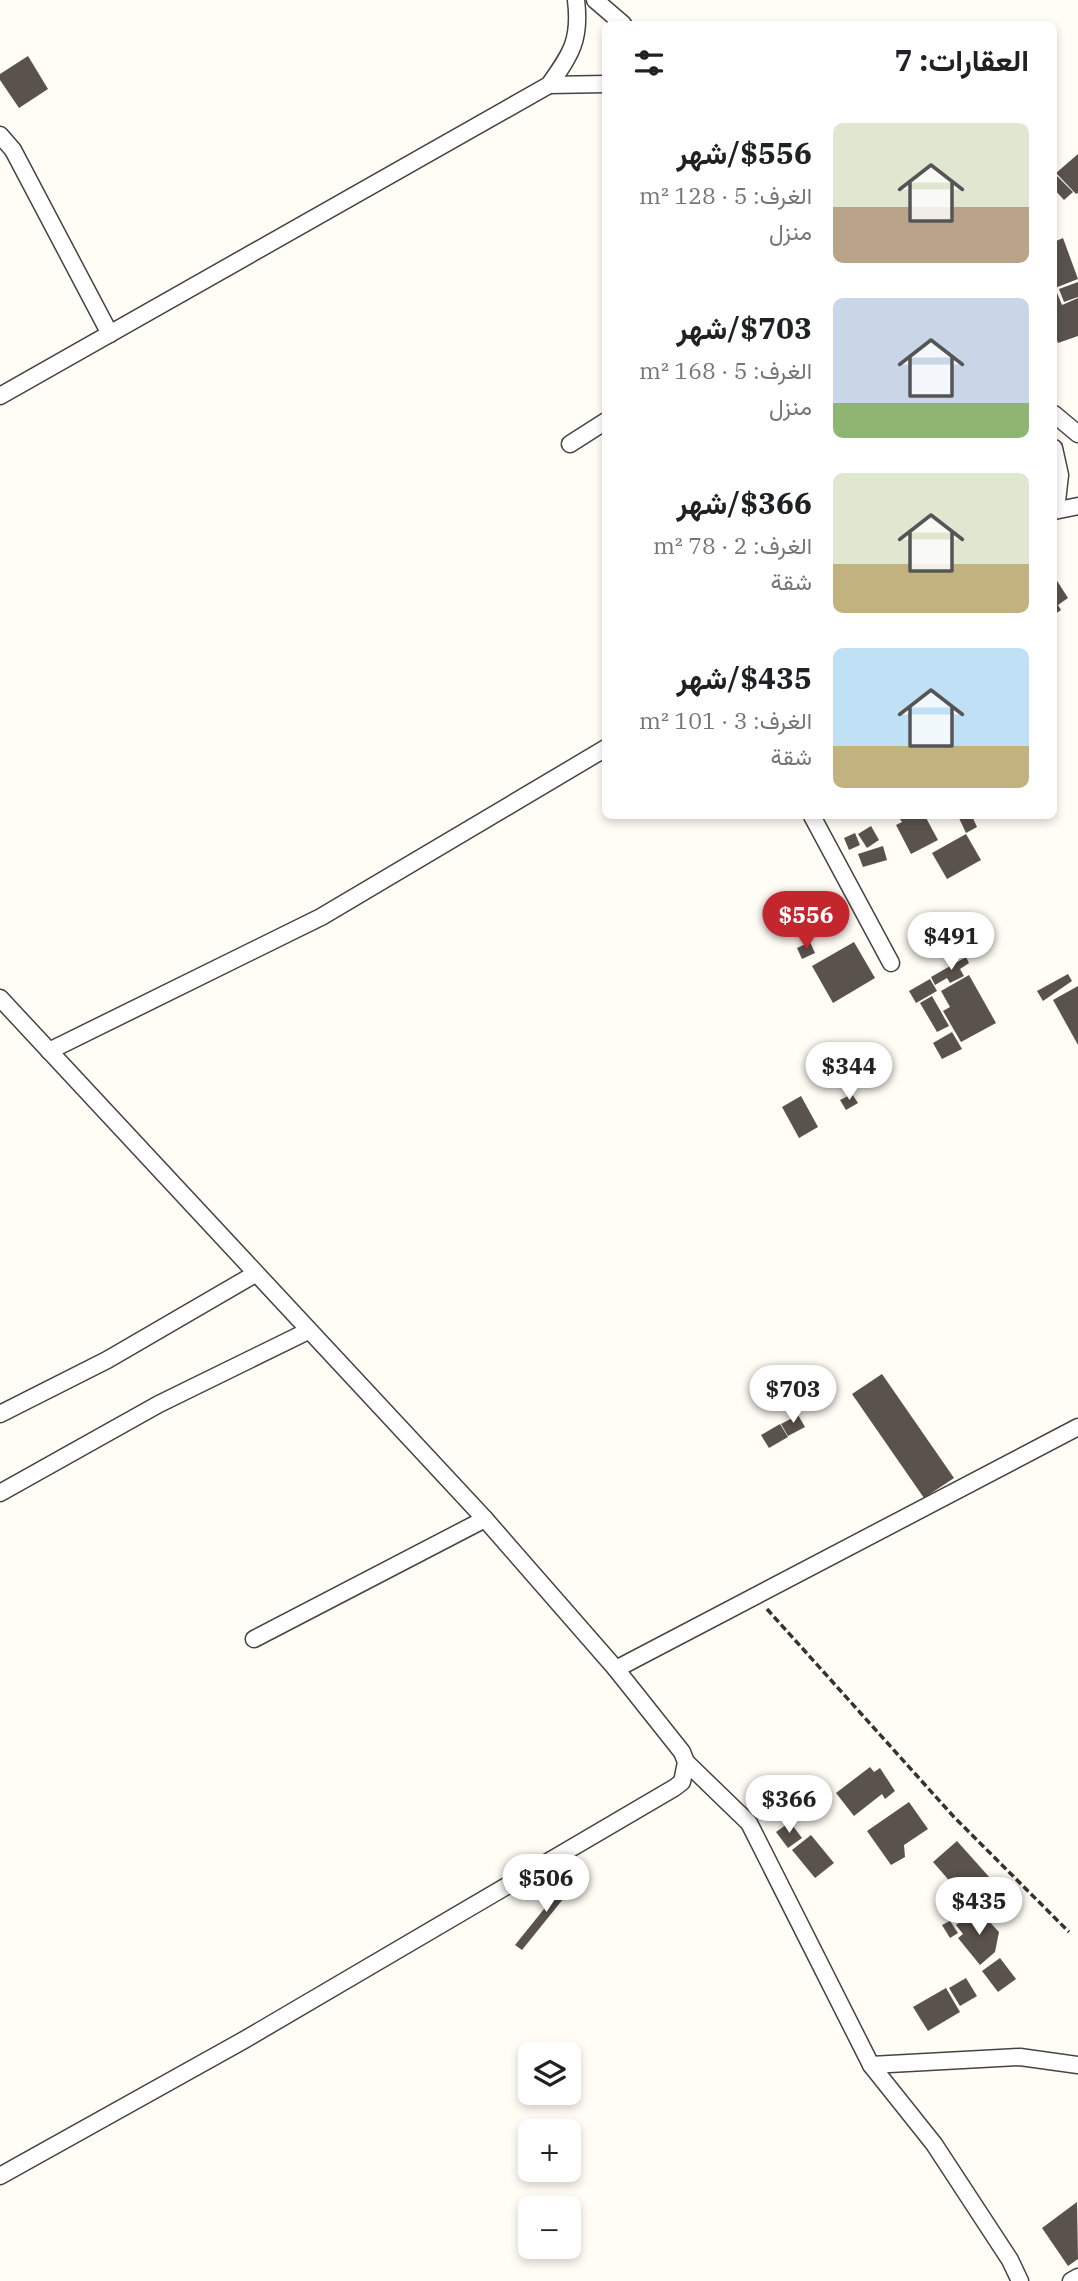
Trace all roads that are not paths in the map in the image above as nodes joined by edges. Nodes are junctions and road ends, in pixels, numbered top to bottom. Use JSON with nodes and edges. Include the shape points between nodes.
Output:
{"nodes":[{"id":1,"x":576,"y":0,"type":"edge"},
{"id":2,"x":595,"y":0,"type":"edge"},
{"id":3,"x":620,"y":21,"type":"edge"},
{"id":4,"x":549,"y":85,"type":"junction"},
{"id":5,"x":602,"y":85,"type":"edge"},
{"id":6,"x":0,"y":135,"type":"edge"},
{"id":7,"x":110,"y":334,"type":"junction"},
{"id":8,"x":0,"y":396,"type":"edge"},
{"id":9,"x":1057,"y":416,"type":"edge"},
{"id":10,"x":602,"y":424,"type":"edge"},
{"id":11,"x":1078,"y":434,"type":"edge"},
{"id":12,"x":570,"y":444,"type":"dead end"},
{"id":13,"x":1057,"y":462,"type":"edge"},
{"id":14,"x":1057,"y":496,"type":"edge"},
{"id":15,"x":1078,"y":506,"type":"edge"},
{"id":16,"x":1057,"y":510,"type":"edge"},
{"id":17,"x":602,"y":750,"type":"edge"},
{"id":18,"x":814,"y":819,"type":"edge"},
{"id":19,"x":891,"y":963,"type":"dead end"},
{"id":20,"x":0,"y":998,"type":"edge"},
{"id":21,"x":49,"y":1051,"type":"junction"},
{"id":22,"x":255,"y":1274,"type":"junction"},
{"id":23,"x":308,"y":1331,"type":"junction"},
{"id":24,"x":0,"y":1414,"type":"edge"},
{"id":25,"x":1078,"y":1427,"type":"edge"},
{"id":26,"x":0,"y":1493,"type":"edge"},
{"id":27,"x":485,"y":1519,"type":"junction"},
{"id":28,"x":254,"y":1639,"type":"dead end"},
{"id":29,"x":616,"y":1669,"type":"junction"},
{"id":30,"x":687,"y":1762,"type":"junction"},
{"id":31,"x":871,"y":2064,"type":"junction"},
{"id":32,"x":1078,"y":2064,"type":"edge"},
{"id":33,"x":0,"y":2176,"type":"edge"},
{"id":34,"x":1078,"y":2277,"type":"edge"},
{"id":35,"x":1020,"y":2281,"type":"edge"},
{"id":36,"x":1071,"y":2281,"type":"edge"}],
"edges":[{"from":1,"to":4,"type":"street","via":[[574,49]]},
{"from":2,"to":3,"type":"street"},
{"from":4,"to":5,"type":"street"},
{"from":4,"to":7,"type":"street"},
{"from":6,"to":7,"type":"street","via":[[13,150]]},
{"from":7,"to":8,"type":"street"},
{"from":9,"to":11,"type":"street"},
{"from":10,"to":12,"type":"street"},
{"from":13,"to":14,"type":"street"},
{"from":15,"to":16,"type":"street"},
{"from":17,"to":21,"type":"street","via":[[321,917]]},
{"from":18,"to":19,"type":"street"},
{"from":20,"to":21,"type":"street"},
{"from":21,"to":22,"type":"street"},
{"from":22,"to":23,"type":"street"},
{"from":22,"to":24,"type":"street","via":[[107,1360]]},
{"from":23,"to":26,"type":"street","via":[[159,1404]]},
{"from":23,"to":27,"type":"street"},
{"from":25,"to":29,"type":"street"},
{"from":27,"to":28,"type":"street"},
{"from":27,"to":29,"type":"street"},
{"from":29,"to":30,"type":"street"},
{"from":30,"to":31,"type":"street","via":[[749,1823]]},
{"from":30,"to":33,"type":"street","via":[[682,1782],[674,1788],[244,2040]]},
{"from":31,"to":32,"type":"street","via":[[1020,2057]]},
{"from":31,"to":35,"type":"street","via":[[934,2144]]},
{"from":34,"to":36,"type":"street"}]}
